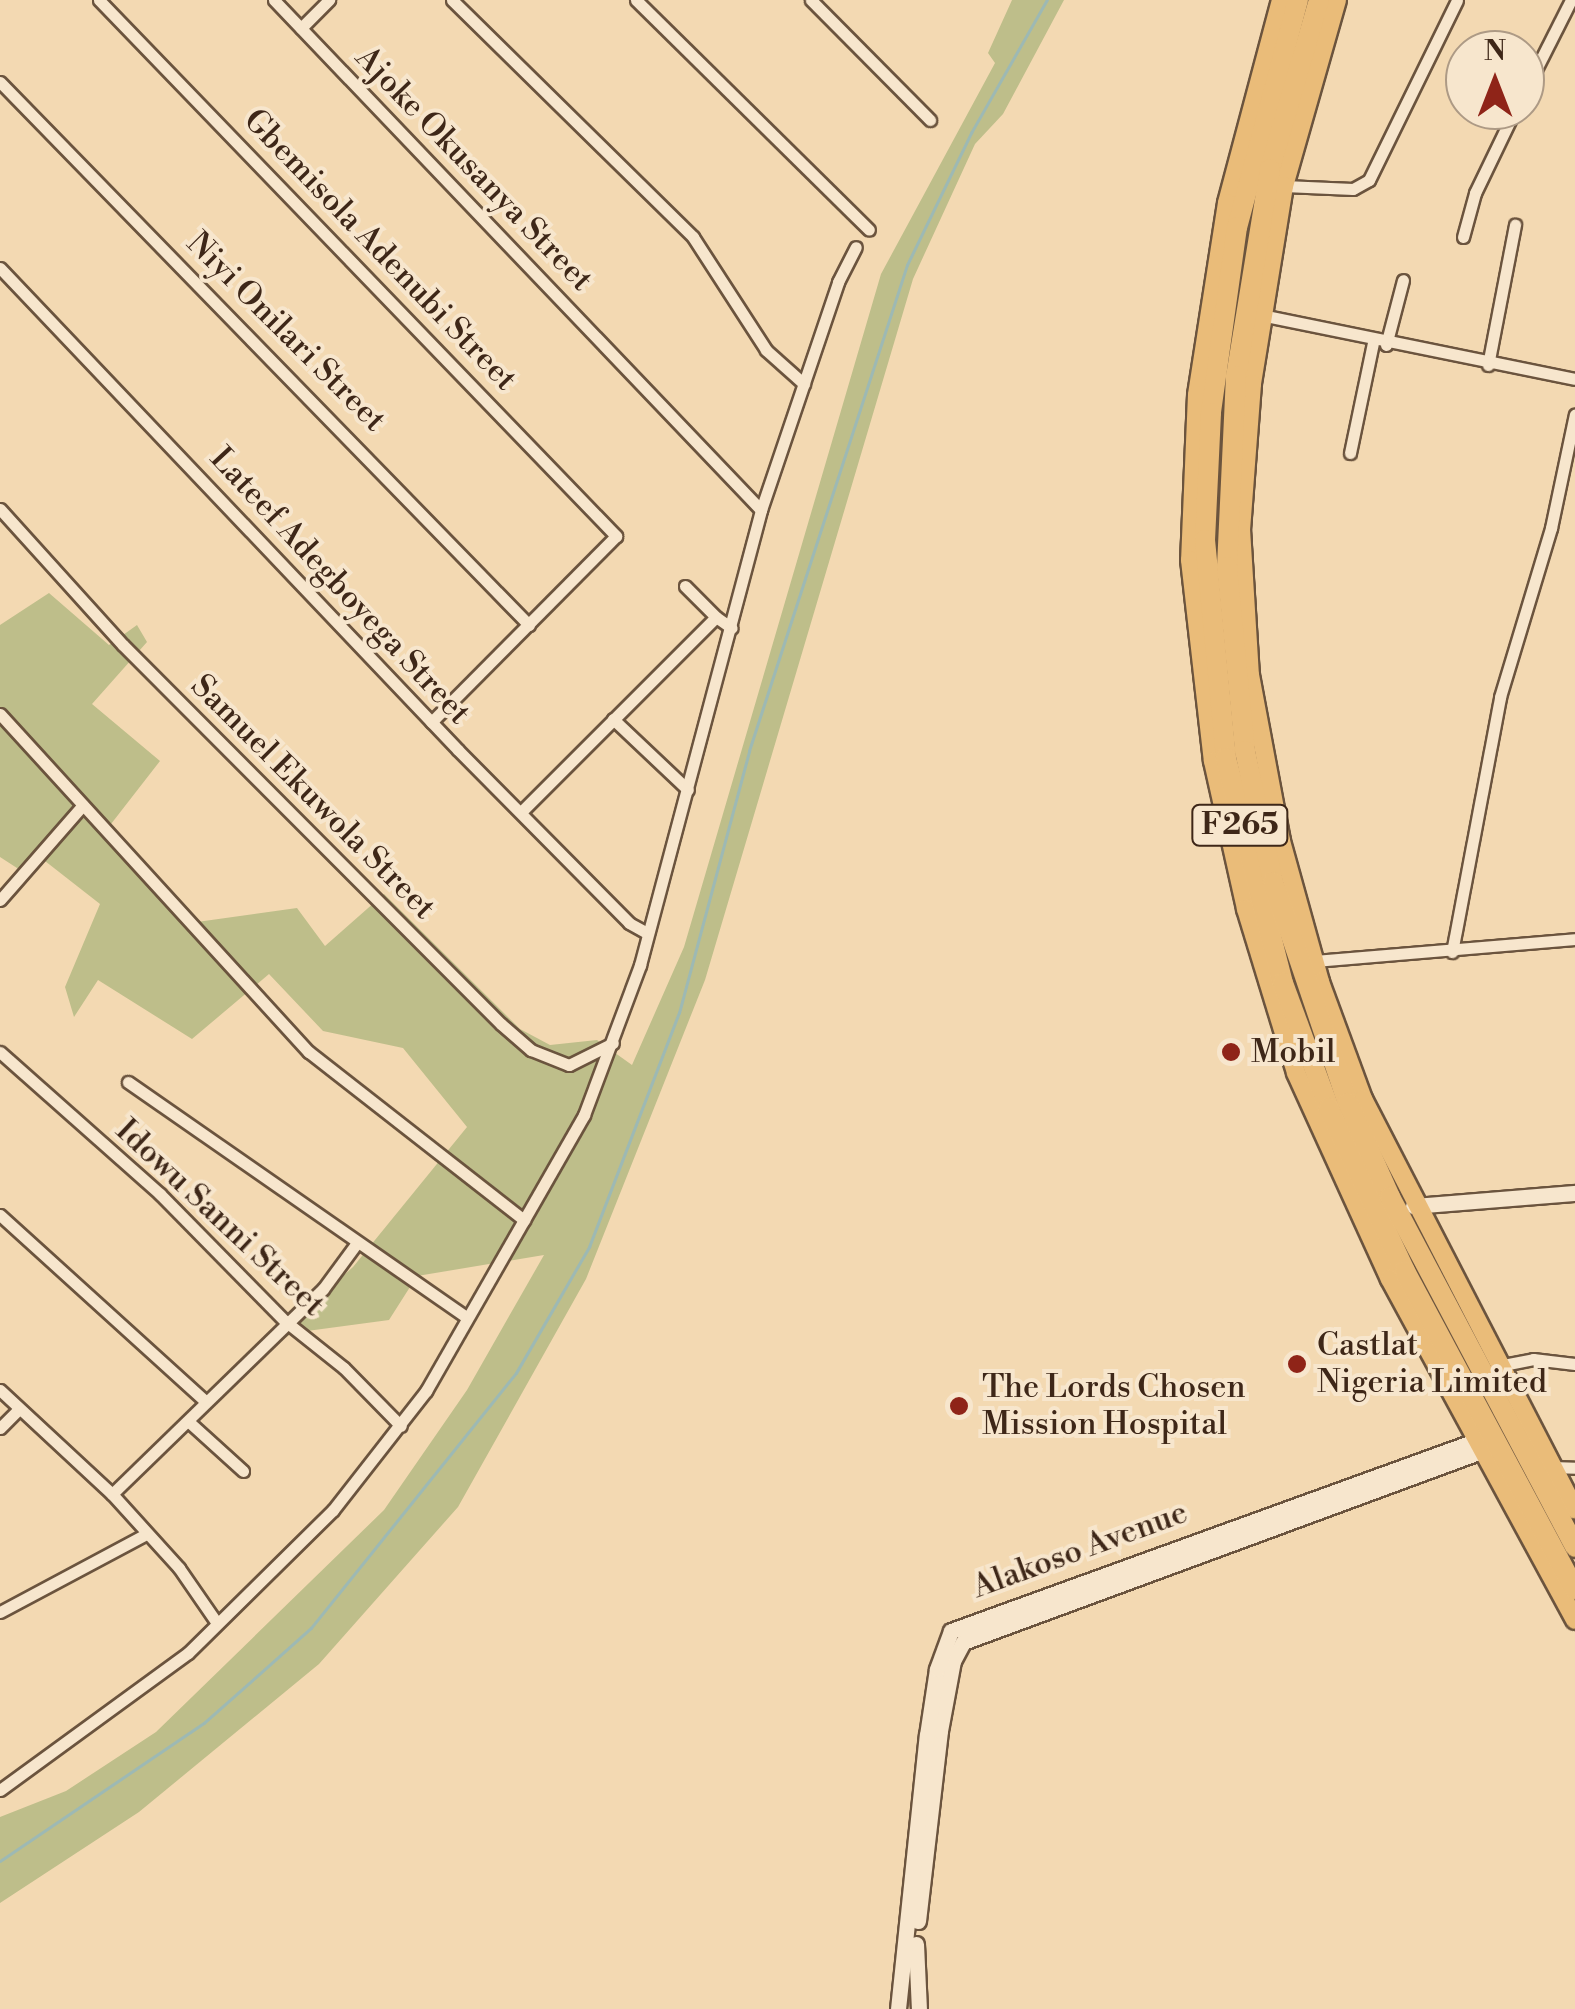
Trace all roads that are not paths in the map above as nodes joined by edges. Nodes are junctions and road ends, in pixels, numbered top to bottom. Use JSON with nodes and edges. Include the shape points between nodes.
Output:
{"nodes":[{"id":1,"x":99,"y":0,"type":"edge"},
{"id":2,"x":274,"y":0,"type":"edge"},
{"id":3,"x":329,"y":0,"type":"edge"},
{"id":4,"x":452,"y":0,"type":"edge"},
{"id":5,"x":636,"y":0,"type":"edge"},
{"id":6,"x":811,"y":0,"type":"edge"},
{"id":7,"x":1282,"y":0,"type":"edge"},
{"id":8,"x":1298,"y":0,"type":"edge"},
{"id":9,"x":1319,"y":0,"type":"edge"},
{"id":10,"x":1337,"y":0,"type":"edge"},
{"id":11,"x":1457,"y":0,"type":"edge"},
{"id":12,"x":1571,"y":0,"type":"edge"},
{"id":13,"x":301,"y":28,"type":"junction"},
{"id":14,"x":1545,"y":51,"type":"edge"},
{"id":15,"x":0,"y":82,"type":"edge"},
{"id":16,"x":930,"y":120,"type":"dead end"},
{"id":17,"x":1505,"y":130,"type":"edge"},
{"id":18,"x":1284,"y":186,"type":"junction"},
{"id":19,"x":1515,"y":225,"type":"dead end"},
{"id":20,"x":869,"y":230,"type":"dead end"},
{"id":21,"x":1464,"y":237,"type":"dead end"},
{"id":22,"x":856,"y":248,"type":"dead end"},
{"id":23,"x":0,"y":268,"type":"edge"},
{"id":24,"x":1403,"y":280,"type":"dead end"},
{"id":25,"x":1260,"y":315,"type":"junction"},
{"id":26,"x":1379,"y":344,"type":"junction"},
{"id":27,"x":1488,"y":365,"type":"junction"},
{"id":28,"x":1575,"y":379,"type":"edge"},
{"id":29,"x":804,"y":384,"type":"junction"},
{"id":30,"x":1575,"y":414,"type":"edge"},
{"id":31,"x":1350,"y":453,"type":"dead end"},
{"id":32,"x":0,"y":509,"type":"edge"},
{"id":33,"x":761,"y":510,"type":"junction"},
{"id":34,"x":685,"y":586,"type":"dead end"},
{"id":35,"x":716,"y":617,"type":"junction"},
{"id":36,"x":530,"y":624,"type":"junction"},
{"id":37,"x":732,"y":628,"type":"junction"},
{"id":38,"x":0,"y":714,"type":"edge"},
{"id":39,"x":613,"y":720,"type":"junction"},
{"id":40,"x":431,"y":722,"type":"junction"},
{"id":41,"x":1219,"y":759,"type":"junction"},
{"id":42,"x":688,"y":790,"type":"junction"},
{"id":43,"x":84,"y":805,"type":"junction"},
{"id":44,"x":522,"y":811,"type":"junction"},
{"id":45,"x":5,"y":880,"type":"edge"},
{"id":46,"x":0,"y":900,"type":"edge"},
{"id":47,"x":647,"y":933,"type":"junction"},
{"id":48,"x":1575,"y":938,"type":"edge"},
{"id":49,"x":1452,"y":952,"type":"junction"},
{"id":50,"x":1313,"y":976,"type":"junction"},
{"id":51,"x":613,"y":1043,"type":"junction"},
{"id":52,"x":0,"y":1052,"type":"edge"},
{"id":53,"x":128,"y":1082,"type":"dead end"},
{"id":54,"x":1575,"y":1194,"type":"edge"},
{"id":55,"x":1414,"y":1206,"type":"junction"},
{"id":56,"x":0,"y":1215,"type":"edge"},
{"id":57,"x":524,"y":1220,"type":"junction"},
{"id":58,"x":356,"y":1244,"type":"junction"},
{"id":59,"x":1398,"y":1275,"type":"junction"},
{"id":60,"x":466,"y":1317,"type":"junction"},
{"id":61,"x":285,"y":1321,"type":"junction"},
{"id":62,"x":1575,"y":1364,"type":"edge"},
{"id":63,"x":1498,"y":1366,"type":"junction"},
{"id":64,"x":0,"y":1390,"type":"edge"},
{"id":65,"x":205,"y":1401,"type":"junction"},
{"id":66,"x":19,"y":1409,"type":"junction"},
{"id":67,"x":189,"y":1422,"type":"junction"},
{"id":68,"x":401,"y":1426,"type":"junction"},
{"id":69,"x":0,"y":1428,"type":"edge"},
{"id":70,"x":1481,"y":1445,"type":"junction"},
{"id":71,"x":1552,"y":1467,"type":"junction"},
{"id":72,"x":1575,"y":1468,"type":"edge"},
{"id":73,"x":242,"y":1471,"type":"dead end"},
{"id":74,"x":112,"y":1494,"type":"junction"},
{"id":75,"x":1575,"y":1510,"type":"edge"},
{"id":76,"x":146,"y":1534,"type":"junction"},
{"id":77,"x":1575,"y":1547,"type":"edge"},
{"id":78,"x":1575,"y":1589,"type":"edge"},
{"id":79,"x":0,"y":1612,"type":"edge"},
{"id":80,"x":1575,"y":1620,"type":"edge"},
{"id":81,"x":217,"y":1623,"type":"junction"},
{"id":82,"x":0,"y":1790,"type":"edge"},
{"id":83,"x":898,"y":2009,"type":"edge"},
{"id":84,"x":919,"y":2009,"type":"edge"}],
"edges":[{"from":1,"to":36,"type":"street","name":"Gbemisola Adenubi Street","via":[[617,542]]},
{"from":2,"to":13,"type":"street","name":"Ajoke Okusanya Street"},
{"from":3,"to":13,"type":"street"},
{"from":4,"to":29,"type":"street","via":[[693,237],[766,350]]},
{"from":5,"to":20,"type":"street"},
{"from":6,"to":16,"type":"street"},
{"from":7,"to":41,"type":"main road","via":[[1227,203],[1197,396],[1190,560]]},
{"from":8,"to":41,"type":"highway","number":"F265","via":[[1237,227],[1211,413],[1206,574]]},
{"from":9,"to":50,"type":"highway","number":"F265","via":[[1270,169],[1228,459],[1234,680],[1274,882]]},
{"from":10,"to":18,"type":"main road"},
{"from":11,"to":18,"type":"street","via":[[1368,180],[1353,189]]},
{"from":12,"to":14,"type":"street"},
{"from":13,"to":33,"type":"street","name":"Ajoke Okusanya Street"},
{"from":15,"to":36,"type":"street","name":"Niyi Onilari Street"},
{"from":17,"to":21,"type":"street","via":[[1476,192]]},
{"from":18,"to":25,"type":"main road"},
{"from":19,"to":27,"type":"street"},
{"from":22,"to":29,"type":"street"},
{"from":23,"to":40,"type":"street","name":"Lateef Adegboyega Street"},
{"from":24,"to":26,"type":"street"},
{"from":25,"to":26,"type":"street"},
{"from":25,"to":50,"type":"main road","via":[[1241,529],[1249,662]]},
{"from":26,"to":27,"type":"street"},
{"from":26,"to":31,"type":"street"},
{"from":27,"to":28,"type":"street"},
{"from":29,"to":33,"type":"street"},
{"from":30,"to":49,"type":"street","via":[[1550,528],[1500,697]]},
{"from":32,"to":51,"type":"street","name":"Samuel Ekuwola Street","via":[[122,645],[501,1024],[531,1050],[569,1065]]},
{"from":33,"to":37,"type":"street"},
{"from":34,"to":35,"type":"street"},
{"from":35,"to":37,"type":"street"},
{"from":35,"to":39,"type":"street"},
{"from":36,"to":40,"type":"street"},
{"from":37,"to":42,"type":"street"},
{"from":38,"to":43,"type":"street"},
{"from":39,"to":42,"type":"street"},
{"from":39,"to":44,"type":"street"},
{"from":40,"to":44,"type":"street","name":"Lateef Adegboyega Street"},
{"from":41,"to":59,"type":"highway","number":"F265","via":[[1305,1047]]},
{"from":42,"to":47,"type":"street"},
{"from":43,"to":45,"type":"street"},
{"from":43,"to":57,"type":"street","via":[[309,1052]]},
{"from":44,"to":47,"type":"street","name":"Lateef Adegboyega Street","via":[[629,923]]},
{"from":45,"to":46,"type":"street"},
{"from":47,"to":51,"type":"street"},
{"from":48,"to":49,"type":"street"},
{"from":49,"to":50,"type":"street"},
{"from":50,"to":55,"type":"main road"},
{"from":50,"to":77,"type":"highway","number":"F265","via":[[1390,1197]]},
{"from":51,"to":57,"type":"street","via":[[584,1115]]},
{"from":52,"to":61,"type":"street","name":"Idowu Sanni Street","via":[[160,1194]]},
{"from":53,"to":58,"type":"street"},
{"from":54,"to":55,"type":"street"},
{"from":55,"to":63,"type":"main road"},
{"from":56,"to":65,"type":"street"},
{"from":57,"to":60,"type":"street"},
{"from":58,"to":60,"type":"street"},
{"from":58,"to":61,"type":"street","via":[[323,1288]]},
{"from":59,"to":70,"type":"main road"},
{"from":59,"to":78,"type":"highway","number":"F265"},
{"from":60,"to":68,"type":"street"},
{"from":61,"to":65,"type":"street"},
{"from":61,"to":68,"type":"street","name":"Idowu Sanni Street"},
{"from":62,"to":63,"type":"street","via":[[1533,1358]]},
{"from":63,"to":71,"type":"main road"},
{"from":64,"to":66,"type":"street"},
{"from":65,"to":67,"type":"street"},
{"from":66,"to":69,"type":"street"},
{"from":66,"to":74,"type":"street"},
{"from":67,"to":73,"type":"street"},
{"from":67,"to":74,"type":"street"},
{"from":68,"to":81,"type":"street","via":[[307,1538]]},
{"from":70,"to":80,"type":"main road"},
{"from":70,"to":83,"type":"street","name":"Alakoso Avenue","via":[[951,1631],[937,1669],[927,1736]]},
{"from":70,"to":84,"type":"street","name":"Alakoso Avenue","via":[[963,1642],[953,1661],[933,1786],[915,1948]]},
{"from":71,"to":72,"type":"street"},
{"from":71,"to":75,"type":"main road"},
{"from":74,"to":76,"type":"street"},
{"from":76,"to":79,"type":"street"},
{"from":76,"to":81,"type":"street"},
{"from":81,"to":82,"type":"street","via":[[188,1653]]}]}
